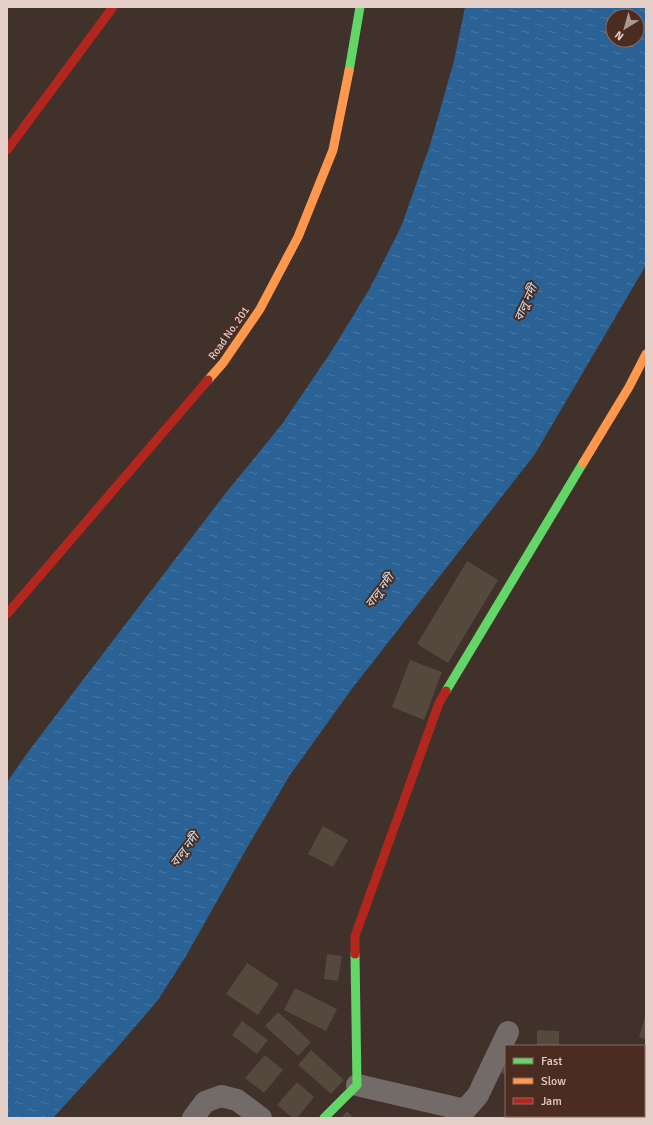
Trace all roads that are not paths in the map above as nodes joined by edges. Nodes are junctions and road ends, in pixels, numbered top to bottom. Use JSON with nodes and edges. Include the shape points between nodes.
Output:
{"nodes":[{"id":1,"x":113,"y":7,"type":"edge"},
{"id":2,"x":360,"y":7,"type":"edge"},
{"id":3,"x":7,"y":150,"type":"edge"},
{"id":4,"x":646,"y":354,"type":"edge"},
{"id":5,"x":7,"y":614,"type":"edge"},
{"id":6,"x":508,"y":1032,"type":"dead end"},
{"id":7,"x":358,"y":1085,"type":"junction"},
{"id":8,"x":193,"y":1118,"type":"edge"},
{"id":9,"x":261,"y":1118,"type":"edge"},
{"id":10,"x":324,"y":1118,"type":"edge"}],
"edges":[{"from":1,"to":3,"type":"street"},
{"from":2,"to":5,"type":"street","name":"Road No. 201","via":[[333,150],[298,238],[260,309],[223,363]]},
{"from":4,"to":7,"type":"street","via":[[629,387],[439,703],[354,936]]},
{"from":6,"to":7,"type":"street","via":[[478,1094],[465,1110]]},
{"from":7,"to":10,"type":"street"},
{"from":8,"to":9,"type":"street","via":[[205,1102],[221,1096],[237,1100]]}]}
